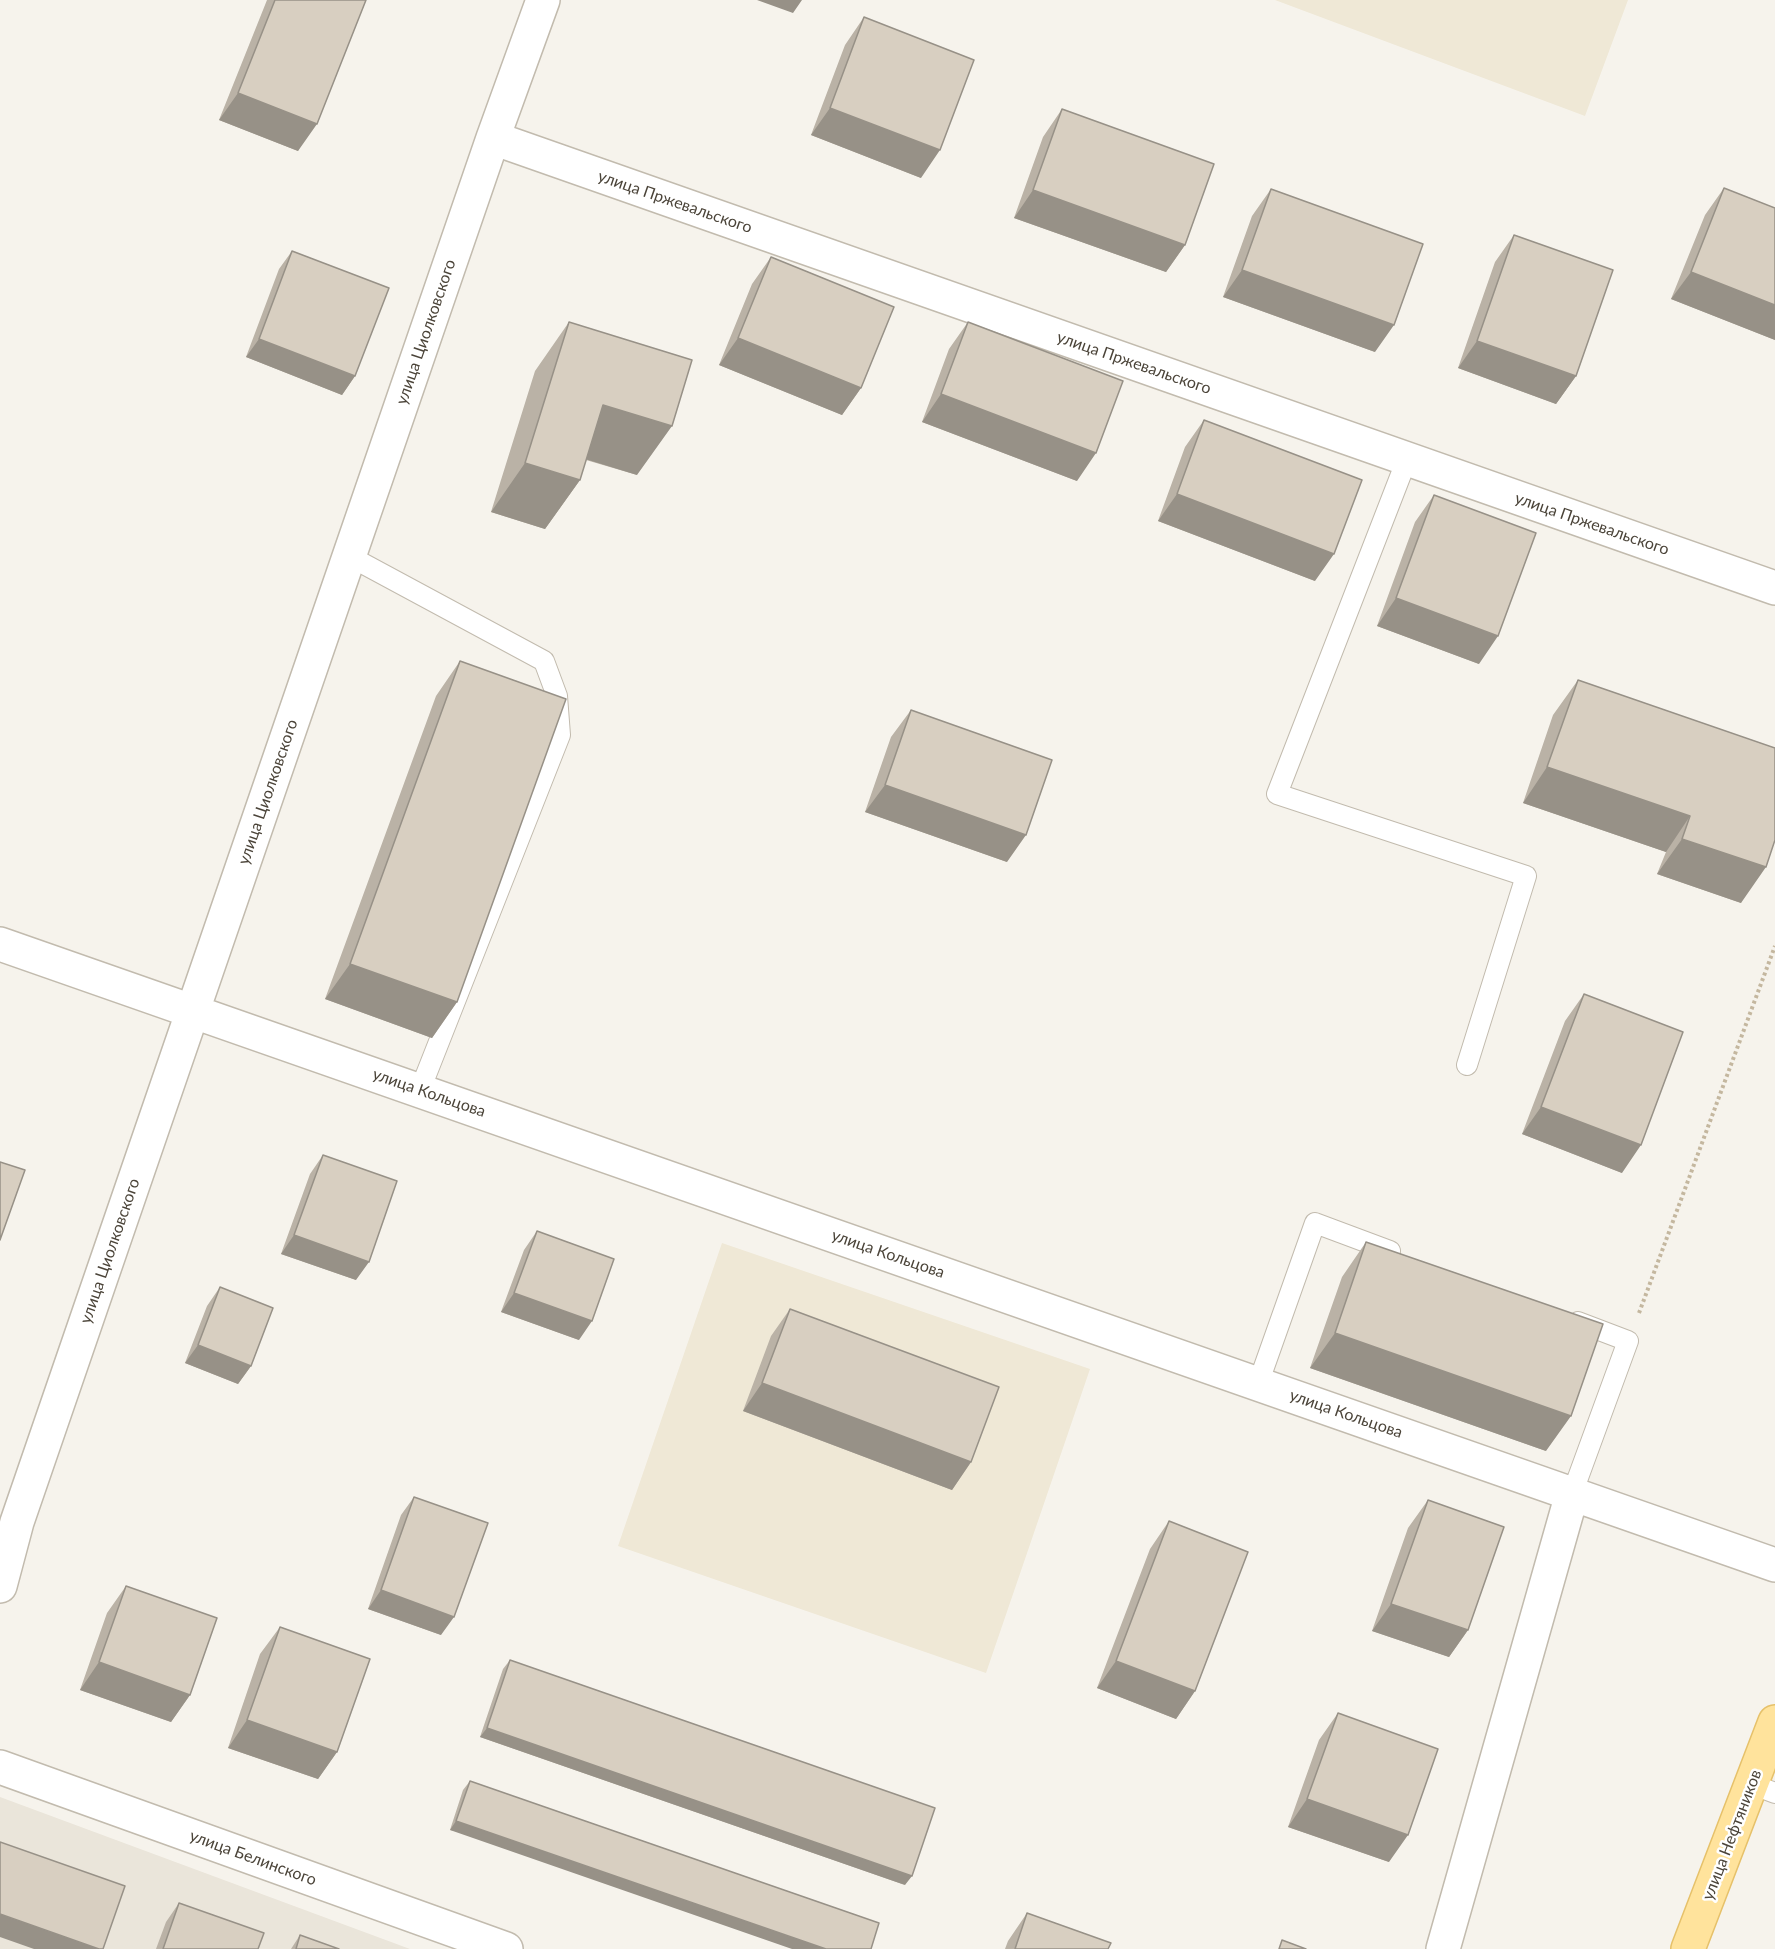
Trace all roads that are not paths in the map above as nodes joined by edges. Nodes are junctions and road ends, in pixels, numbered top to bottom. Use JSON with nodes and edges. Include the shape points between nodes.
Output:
{"nodes":[{"id":1,"x":543,"y":0,"type":"edge"},
{"id":2,"x":493,"y":138,"type":"junction"},
{"id":3,"x":1407,"y":459,"type":"junction"},
{"id":4,"x":349,"y":556,"type":"junction"},
{"id":5,"x":1775,"y":588,"type":"edge"},
{"id":6,"x":0,"y":944,"type":"edge"},
{"id":7,"x":193,"y":1011,"type":"junction"},
{"id":8,"x":1467,"y":1065,"type":"dead end"},
{"id":9,"x":420,"y":1090,"type":"junction"},
{"id":10,"x":1405,"y":1257,"type":"edge"},
{"id":11,"x":1561,"y":1316,"type":"edge"},
{"id":12,"x":1258,"y":1384,"type":"junction"},
{"id":13,"x":1572,"y":1494,"type":"junction"},
{"id":14,"x":9,"y":1519,"type":"edge"},
{"id":15,"x":1775,"y":1564,"type":"edge"},
{"id":16,"x":0,"y":1586,"type":"edge"},
{"id":17,"x":1775,"y":1722,"type":"edge"},
{"id":18,"x":0,"y":1767,"type":"edge"},
{"id":19,"x":1763,"y":1789,"type":"edge"},
{"id":20,"x":506,"y":1949,"type":"edge"},
{"id":21,"x":1443,"y":1949,"type":"edge"},
{"id":22,"x":1688,"y":1949,"type":"edge"}],
"edges":[{"from":1,"to":2,"type":"street","name":"улица Циолковского"},
{"from":2,"to":3,"type":"street","name":"улица Пржевальского"},
{"from":2,"to":4,"type":"street","name":"улица Циолковского"},
{"from":3,"to":5,"type":"street","name":"улица Пржевальского"},
{"from":3,"to":8,"type":"lane","via":[[1277,794],[1526,876]]},
{"from":4,"to":7,"type":"street","name":"улица Циолковского"},
{"from":4,"to":9,"type":"lane","via":[[544,661],[557,696],[560,735]]},
{"from":6,"to":7,"type":"street","name":"улица Кольцова"},
{"from":7,"to":9,"type":"street","name":"улица Кольцова"},
{"from":7,"to":14,"type":"street","name":"улица Циолковского"},
{"from":9,"to":12,"type":"street","name":"улица Кольцова"},
{"from":10,"to":12,"type":"lane","via":[[1315,1223]]},
{"from":11,"to":13,"type":"lane","via":[[1629,1341]]},
{"from":12,"to":13,"type":"street","name":"улица Кольцова"},
{"from":13,"to":15,"type":"street","name":"улица Кольцова"},
{"from":13,"to":21,"type":"street"},
{"from":14,"to":16,"type":"street","name":"улица Циолковского"},
{"from":17,"to":19,"type":"main road","name":"улица Нефтяников"},
{"from":18,"to":20,"type":"street","name":"улица Белинского"},
{"from":19,"to":22,"type":"main road","name":"улица Нефтяников"}]}
